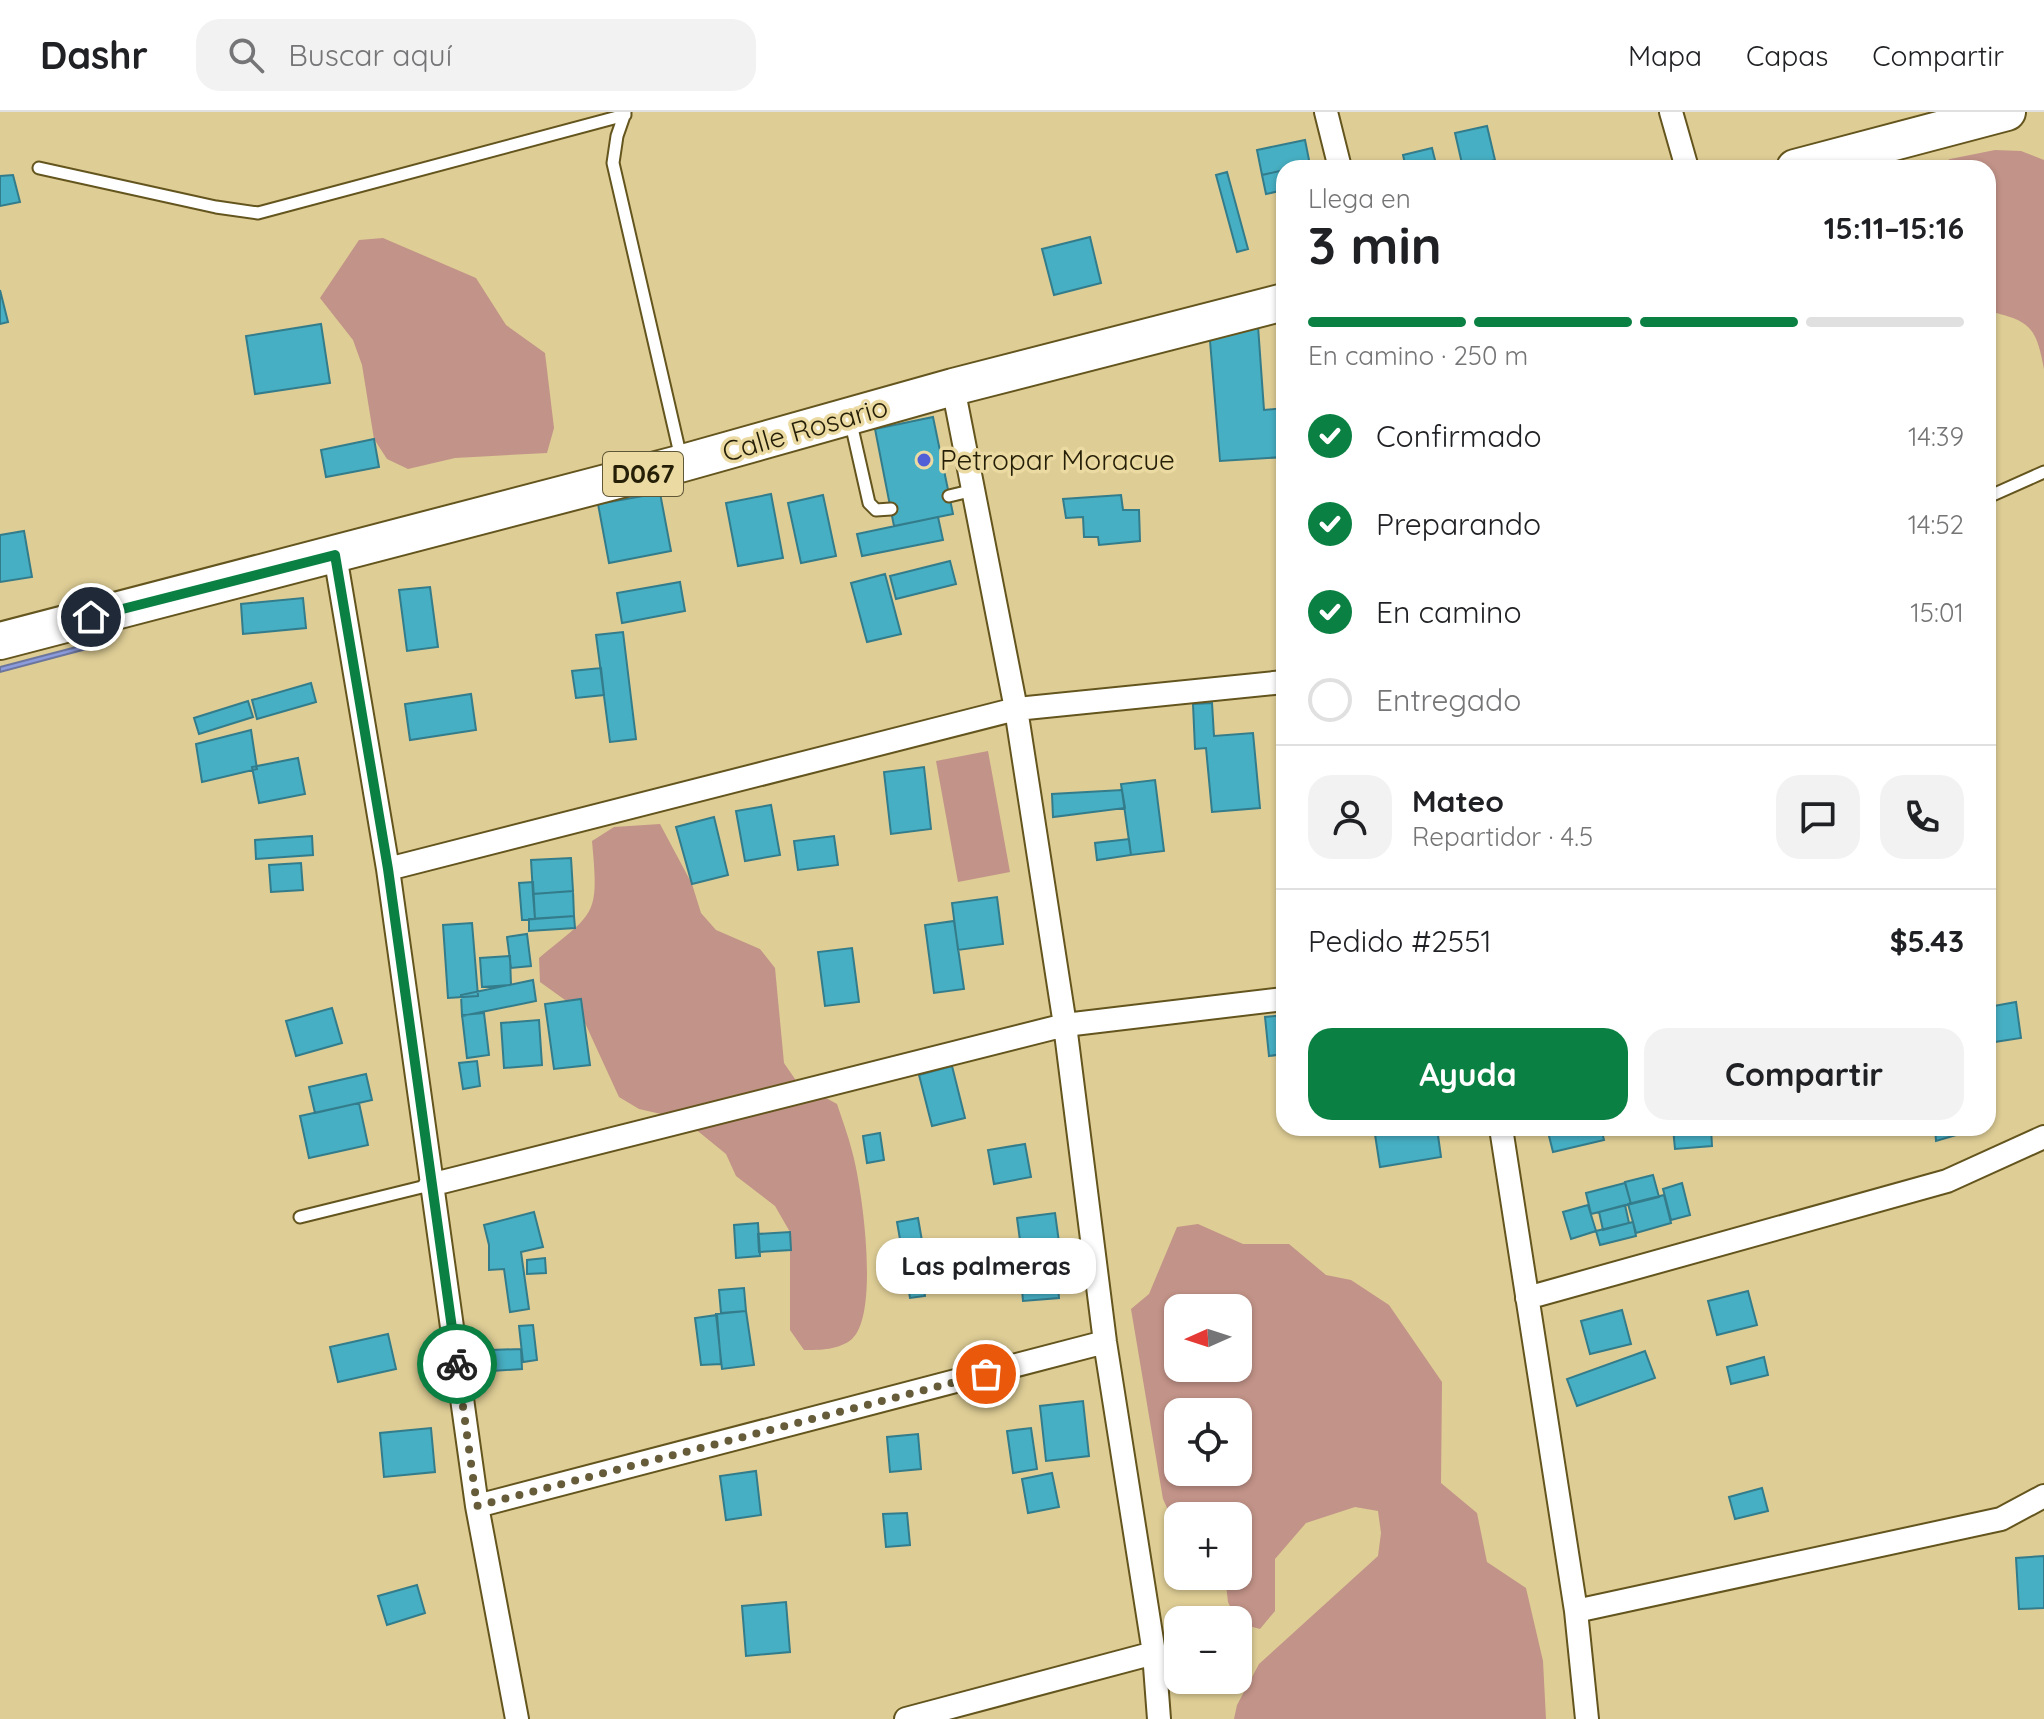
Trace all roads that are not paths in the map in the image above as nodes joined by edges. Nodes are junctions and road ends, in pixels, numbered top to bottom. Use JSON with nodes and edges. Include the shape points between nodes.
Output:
{"nodes":[{"id":1,"x":1326,"y":112,"type":"edge"},
{"id":2,"x":1671,"y":112,"type":"edge"},
{"id":3,"x":2007,"y":112,"type":"edge"},
{"id":4,"x":625,"y":114,"type":"edge"},
{"id":5,"x":1338,"y":160,"type":"edge"},
{"id":6,"x":1685,"y":160,"type":"edge"},
{"id":7,"x":1825,"y":160,"type":"edge"},
{"id":8,"x":39,"y":168,"type":"dead end"},
{"id":9,"x":1276,"y":304,"type":"edge"},
{"id":10,"x":953,"y":387,"type":"junction"},
{"id":11,"x":849,"y":417,"type":"junction"},
{"id":12,"x":683,"y":463,"type":"junction"},
{"id":13,"x":2044,"y":472,"type":"edge"},
{"id":14,"x":975,"y":490,"type":"junction"},
{"id":15,"x":1996,"y":493,"type":"edge"},
{"id":16,"x":949,"y":496,"type":"dead end"},
{"id":17,"x":891,"y":509,"type":"dead end"},
{"id":18,"x":335,"y":555,"type":"junction"},
{"id":19,"x":0,"y":641,"type":"edge"},
{"id":20,"x":1276,"y":683,"type":"edge"},
{"id":21,"x":1016,"y":709,"type":"junction"},
{"id":22,"x":388,"y":869,"type":"junction"},
{"id":23,"x":1276,"y":1000,"type":"edge"},
{"id":24,"x":1065,"y":1025,"type":"junction"},
{"id":25,"x":1502,"y":1136,"type":"edge"},
{"id":26,"x":2044,"y":1137,"type":"edge"},
{"id":27,"x":430,"y":1185,"type":"junction"},
{"id":28,"x":300,"y":1217,"type":"dead end"},
{"id":29,"x":1527,"y":1298,"type":"junction"},
{"id":30,"x":1105,"y":1342,"type":"junction"},
{"id":31,"x":2044,"y":1496,"type":"edge"},
{"id":32,"x":477,"y":1506,"type":"junction"},
{"id":33,"x":1576,"y":1611,"type":"junction"},
{"id":34,"x":1154,"y":1653,"type":"junction"},
{"id":35,"x":517,"y":1719,"type":"edge"},
{"id":36,"x":906,"y":1719,"type":"edge"},
{"id":37,"x":1159,"y":1719,"type":"edge"},
{"id":38,"x":1587,"y":1719,"type":"edge"}],
"edges":[{"from":1,"to":5,"type":"street"},
{"from":2,"to":6,"type":"street"},
{"from":3,"to":7,"type":"main road"},
{"from":4,"to":8,"type":"lane","via":[[258,213]]},
{"from":4,"to":12,"type":"lane","via":[[613,163]]},
{"from":9,"to":10,"type":"main road","name":"Calle Rosario","number":"D067"},
{"from":10,"to":11,"type":"main road","name":"Calle Rosario","number":"D067"},
{"from":10,"to":14,"type":"street"},
{"from":11,"to":12,"type":"main road","name":"Calle Rosario","number":"D067"},
{"from":11,"to":17,"type":"lane","via":[[869,503],[876,510]]},
{"from":12,"to":18,"type":"main road","name":"Calle Rosario","number":"D067"},
{"from":13,"to":15,"type":"lane"},
{"from":14,"to":16,"type":"lane"},
{"from":14,"to":21,"type":"street"},
{"from":18,"to":19,"type":"main road","name":"Calle Rosario","number":"D067"},
{"from":18,"to":22,"type":"street"},
{"from":20,"to":21,"type":"street"},
{"from":21,"to":22,"type":"street"},
{"from":21,"to":24,"type":"street"},
{"from":22,"to":27,"type":"street"},
{"from":23,"to":24,"type":"street"},
{"from":24,"to":27,"type":"street"},
{"from":24,"to":30,"type":"street"},
{"from":25,"to":29,"type":"street"},
{"from":26,"to":29,"type":"street","via":[[1947,1181]]},
{"from":27,"to":28,"type":"lane"},
{"from":27,"to":32,"type":"street"},
{"from":29,"to":33,"type":"street"},
{"from":30,"to":32,"type":"street"},
{"from":30,"to":34,"type":"street"},
{"from":31,"to":33,"type":"street","via":[[2001,1519]]},
{"from":32,"to":35,"type":"street"},
{"from":33,"to":38,"type":"street"},
{"from":34,"to":36,"type":"street"},
{"from":34,"to":37,"type":"street"}]}
